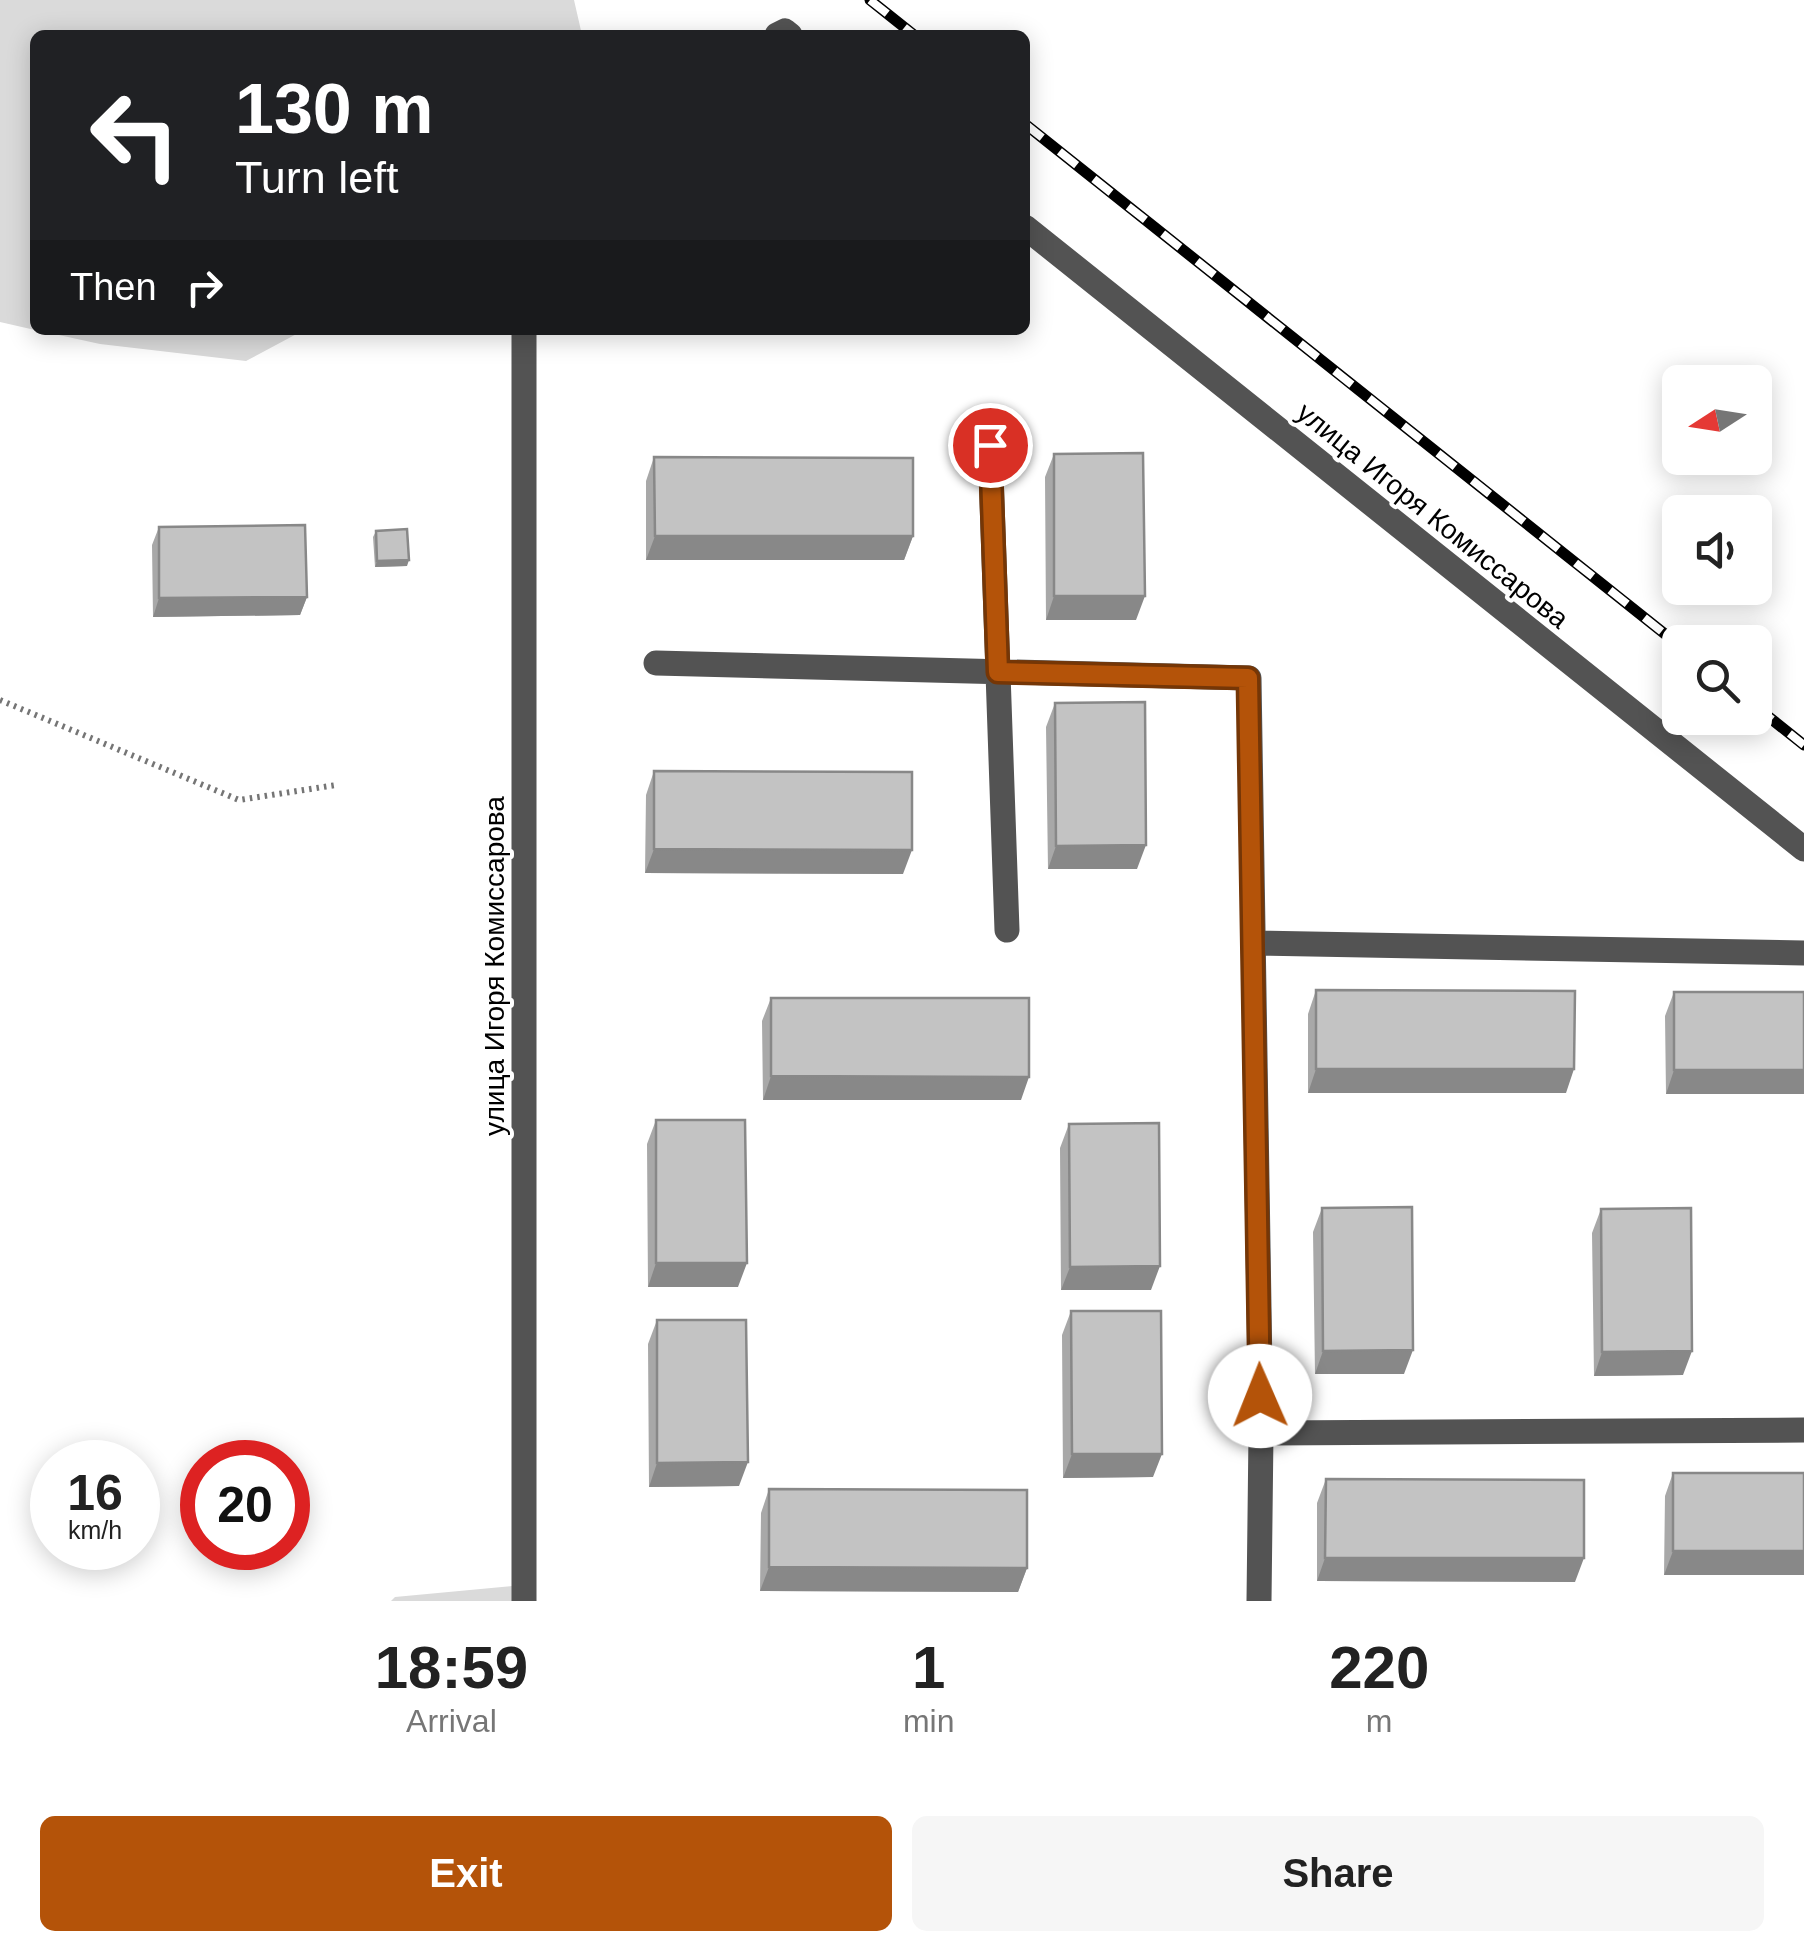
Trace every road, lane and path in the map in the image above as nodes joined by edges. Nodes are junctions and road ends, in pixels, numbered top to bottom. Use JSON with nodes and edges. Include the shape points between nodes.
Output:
{"nodes":[{"id":1,"x":1030,"y":231,"type":"edge"},
{"id":2,"x":524,"y":335,"type":"edge"},
{"id":3,"x":990,"y":445,"type":"dead end"},
{"id":4,"x":656,"y":663,"type":"dead end"},
{"id":5,"x":998,"y":672,"type":"junction"},
{"id":6,"x":0,"y":700,"type":"edge"},
{"id":7,"x":336,"y":785,"type":"dead end"},
{"id":8,"x":1804,"y":849,"type":"edge"},
{"id":9,"x":1007,"y":930,"type":"dead end"},
{"id":10,"x":1253,"y":943,"type":"junction"},
{"id":11,"x":1804,"y":953,"type":"edge"},
{"id":12,"x":1804,"y":1430,"type":"edge"},
{"id":13,"x":1261,"y":1433,"type":"junction"},
{"id":14,"x":524,"y":1601,"type":"edge"},
{"id":15,"x":1259,"y":1601,"type":"edge"}],
"edges":[{"from":1,"to":8,"type":"street","name":"улица Игоря Комиссарова"},
{"from":2,"to":14,"type":"street","name":"улица Игоря Комиссарова"},
{"from":3,"to":5,"type":"street"},
{"from":4,"to":5,"type":"street"},
{"from":5,"to":9,"type":"street"},
{"from":5,"to":10,"type":"street","via":[[1248,678]]},
{"from":6,"to":7,"type":"path","via":[[239,800]]},
{"from":10,"to":11,"type":"street"},
{"from":10,"to":13,"type":"street"},
{"from":12,"to":13,"type":"street"},
{"from":13,"to":15,"type":"street"}]}
